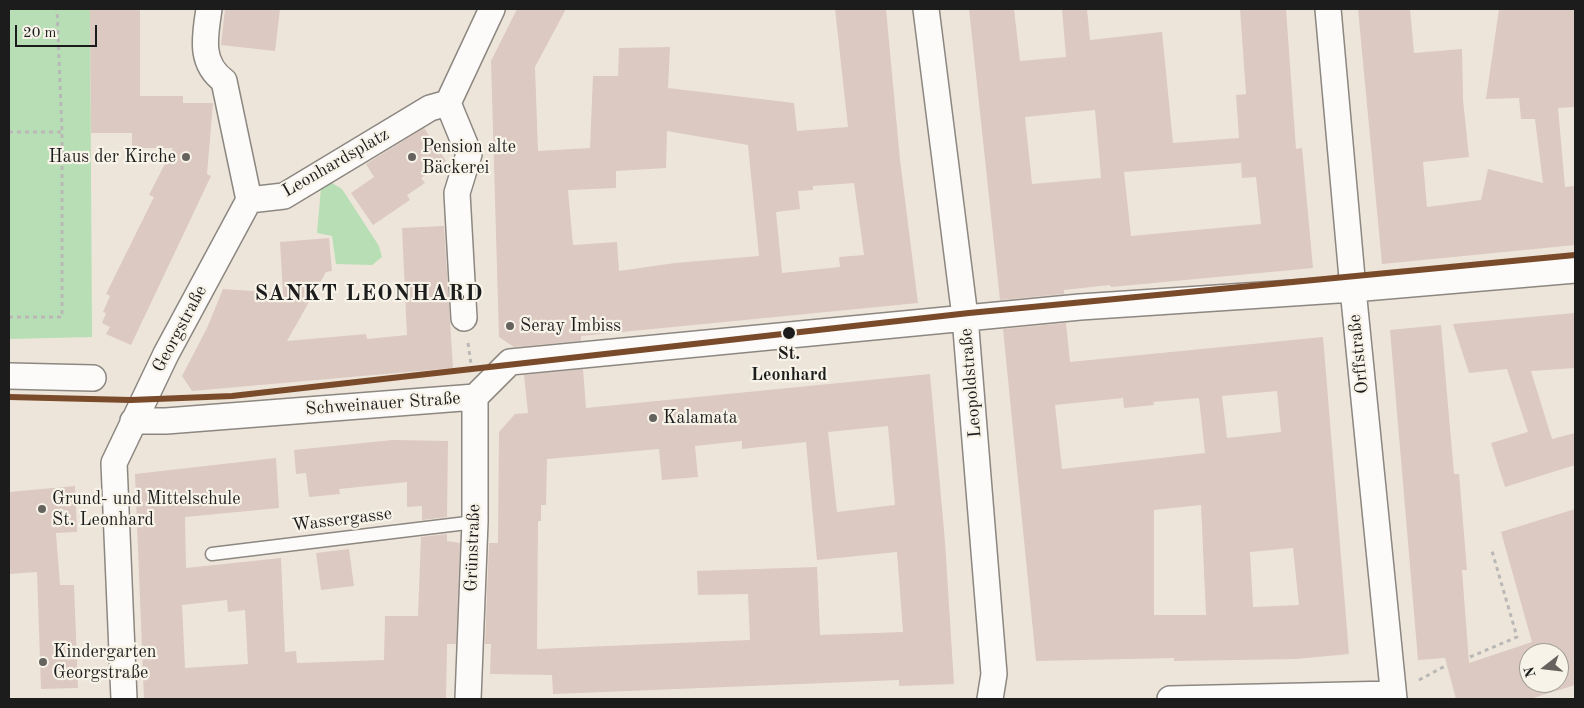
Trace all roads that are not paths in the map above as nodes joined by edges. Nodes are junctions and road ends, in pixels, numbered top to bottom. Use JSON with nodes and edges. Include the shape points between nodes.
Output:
{"nodes":[{"id":1,"x":209,"y":9,"type":"edge"},
{"id":2,"x":492,"y":9,"type":"edge"},
{"id":3,"x":926,"y":9,"type":"edge"},
{"id":4,"x":1328,"y":9,"type":"edge"},
{"id":5,"x":448,"y":103,"type":"junction"},
{"id":6,"x":249,"y":200,"type":"junction"},
{"id":7,"x":1575,"y":270,"type":"edge"},
{"id":8,"x":1353,"y":289,"type":"junction"},
{"id":9,"x":965,"y":317,"type":"junction"},
{"id":10,"x":464,"y":318,"type":"road end"},
{"id":11,"x":9,"y":376,"type":"edge"},
{"id":12,"x":92,"y":378,"type":"dead end"},
{"id":13,"x":475,"y":397,"type":"junction"},
{"id":14,"x":134,"y":421,"type":"junction"},
{"id":15,"x":475,"y":522,"type":"junction"},
{"id":16,"x":212,"y":554,"type":"dead end"},
{"id":17,"x":1393,"y":697,"type":"edge"},
{"id":18,"x":124,"y":699,"type":"edge"},
{"id":19,"x":468,"y":699,"type":"edge"},
{"id":20,"x":990,"y":699,"type":"edge"},
{"id":21,"x":1170,"y":699,"type":"edge"}],
"edges":[{"from":1,"to":6,"type":"street","via":[[204,46],[214,73],[224,81]]},
{"from":2,"to":5,"type":"street"},
{"from":3,"to":9,"type":"street","name":"Leopoldstraße"},
{"from":4,"to":8,"type":"street","name":"Orffstraße"},
{"from":5,"to":6,"type":"street","name":"Leonhardsplatz","via":[[430,108],[284,196]]},
{"from":5,"to":10,"type":"street","via":[[469,154],[457,194]]},
{"from":6,"to":14,"type":"street","name":"Georgstraße","via":[[166,354]]},
{"from":7,"to":8,"type":"street","name":"Schweinauer Straße"},
{"from":8,"to":9,"type":"street","name":"Schweinauer Straße"},
{"from":8,"to":17,"type":"street","name":"Orffstraße"},
{"from":9,"to":13,"type":"street","name":"Schweinauer Straße","via":[[510,362]]},
{"from":9,"to":20,"type":"street","name":"Leopoldstraße","via":[[994,674]]},
{"from":11,"to":12,"type":"street"},
{"from":13,"to":14,"type":"street","name":"Schweinauer Straße"},
{"from":13,"to":15,"type":"street","name":"Grünstraße"},
{"from":14,"to":18,"type":"street","name":"Georgstraße","via":[[114,463]]},
{"from":15,"to":16,"type":"lane","name":"Wassergasse"},
{"from":15,"to":19,"type":"street","name":"Grünstraße"},
{"from":17,"to":21,"type":"street"}]}
